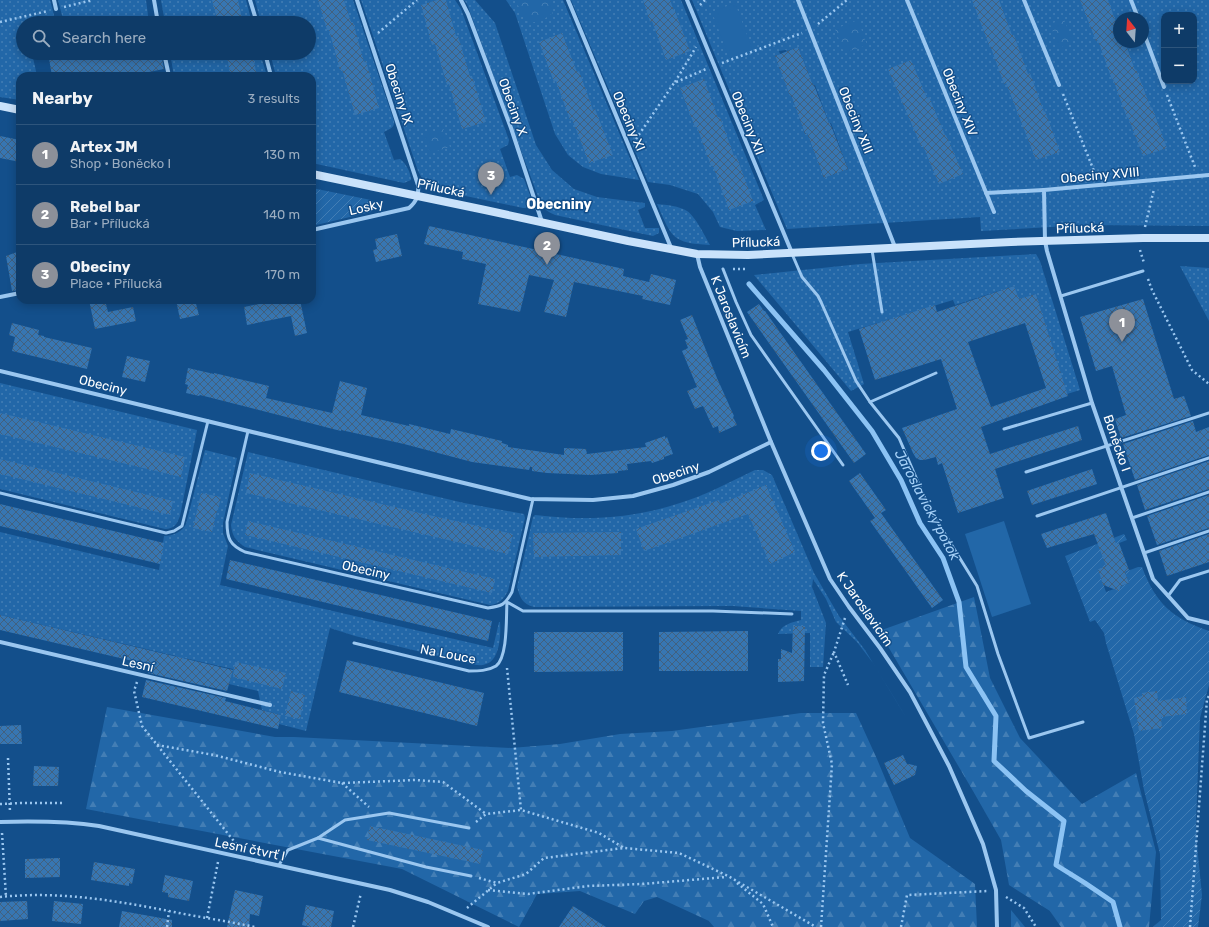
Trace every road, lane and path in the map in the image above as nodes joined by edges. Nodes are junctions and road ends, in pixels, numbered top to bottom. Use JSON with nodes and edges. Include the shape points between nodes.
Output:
{"nodes":[{"id":1,"x":54,"y":0,"type":"edge"},
{"id":2,"x":154,"y":0,"type":"edge"},
{"id":3,"x":250,"y":0,"type":"edge"},
{"id":4,"x":357,"y":0,"type":"edge"},
{"id":5,"x":418,"y":0,"type":"edge"},
{"id":6,"x":461,"y":0,"type":"edge"},
{"id":7,"x":568,"y":0,"type":"edge"},
{"id":8,"x":687,"y":0,"type":"edge"},
{"id":9,"x":798,"y":0,"type":"edge"},
{"id":10,"x":847,"y":0,"type":"edge"},
{"id":11,"x":907,"y":0,"type":"edge"},
{"id":12,"x":1024,"y":0,"type":"edge"},
{"id":13,"x":1132,"y":0,"type":"edge"},
{"id":14,"x":56,"y":9,"type":"dead end"},
{"id":15,"x":1136,"y":12,"type":"edge"},
{"id":16,"x":157,"y":16,"type":"edge"},
{"id":17,"x":255,"y":16,"type":"edge"},
{"id":18,"x":810,"y":30,"type":"junction"},
{"id":19,"x":703,"y":37,"type":"junction"},
{"id":20,"x":370,"y":40,"type":"junction"},
{"id":21,"x":1149,"y":47,"type":"edge"},
{"id":22,"x":166,"y":60,"type":"edge"},
{"id":23,"x":267,"y":60,"type":"edge"},
{"id":24,"x":168,"y":72,"type":"edge"},
{"id":25,"x":270,"y":72,"type":"edge"},
{"id":26,"x":674,"y":83,"type":"dead end"},
{"id":27,"x":1059,"y":85,"type":"joint"},
{"id":28,"x":1164,"y":87,"type":"joint"},
{"id":29,"x":0,"y":106,"type":"edge"},
{"id":30,"x":16,"y":109,"type":"edge"},
{"id":31,"x":316,"y":175,"type":"edge"},
{"id":32,"x":1209,"y":175,"type":"edge"},
{"id":33,"x":1199,"y":176,"type":"junction"},
{"id":34,"x":1156,"y":181,"type":"junction"},
{"id":35,"x":1100,"y":186,"type":"junction"},
{"id":36,"x":1044,"y":190,"type":"junction"},
{"id":37,"x":986,"y":193,"type":"junction"},
{"id":38,"x":419,"y":196,"type":"junction"},
{"id":39,"x":994,"y":212,"type":"dead end"},
{"id":40,"x":542,"y":222,"type":"junction"},
{"id":41,"x":316,"y":229,"type":"edge"},
{"id":42,"x":1143,"y":238,"type":"junction"},
{"id":43,"x":1209,"y":238,"type":"edge"},
{"id":44,"x":1045,"y":241,"type":"junction"},
{"id":45,"x":895,"y":247,"type":"junction"},
{"id":46,"x":872,"y":248,"type":"junction"},
{"id":47,"x":672,"y":250,"type":"junction"},
{"id":48,"x":792,"y":252,"type":"junction"},
{"id":49,"x":697,"y":254,"type":"junction"},
{"id":50,"x":748,"y":268,"type":"dead end"},
{"id":51,"x":724,"y":269,"type":"dead end"},
{"id":52,"x":728,"y":269,"type":"dead end"},
{"id":53,"x":1143,"y":271,"type":"dead end"},
{"id":54,"x":1148,"y":276,"type":"dead end"},
{"id":55,"x":16,"y":294,"type":"edge"},
{"id":56,"x":1061,"y":296,"type":"junction"},
{"id":57,"x":0,"y":297,"type":"edge"},
{"id":58,"x":882,"y":312,"type":"dead end"},
{"id":59,"x":0,"y":371,"type":"edge"},
{"id":60,"x":936,"y":373,"type":"dead end"},
{"id":61,"x":1209,"y":384,"type":"edge"},
{"id":62,"x":870,"y":402,"type":"junction"},
{"id":63,"x":1092,"y":403,"type":"junction"},
{"id":64,"x":1209,"y":414,"type":"edge"},
{"id":65,"x":208,"y":421,"type":"junction"},
{"id":66,"x":1004,"y":430,"type":"dead end"},
{"id":67,"x":248,"y":431,"type":"junction"},
{"id":68,"x":771,"y":442,"type":"junction"},
{"id":69,"x":1107,"y":446,"type":"junction"},
{"id":70,"x":1209,"y":458,"type":"edge"},
{"id":71,"x":842,"y":465,"type":"dead end"},
{"id":72,"x":1026,"y":472,"type":"dead end"},
{"id":73,"x":1121,"y":488,"type":"junction"},
{"id":74,"x":1209,"y":492,"type":"edge"},
{"id":75,"x":0,"y":493,"type":"edge"},
{"id":76,"x":533,"y":499,"type":"junction"},
{"id":77,"x":1037,"y":516,"type":"dead end"},
{"id":78,"x":1132,"y":518,"type":"junction"},
{"id":79,"x":1209,"y":531,"type":"edge"},
{"id":80,"x":1144,"y":552,"type":"junction"},
{"id":81,"x":1209,"y":571,"type":"edge"},
{"id":82,"x":1168,"y":596,"type":"junction"},
{"id":83,"x":507,"y":602,"type":"junction"},
{"id":84,"x":849,"y":607,"type":"junction"},
{"id":85,"x":792,"y":614,"type":"dead end"},
{"id":86,"x":1209,"y":623,"type":"edge"},
{"id":87,"x":0,"y":642,"type":"edge"},
{"id":88,"x":354,"y":643,"type":"dead end"},
{"id":89,"x":504,"y":646,"type":"junction"},
{"id":90,"x":834,"y":652,"type":"junction"},
{"id":91,"x":139,"y":674,"type":"junction"},
{"id":92,"x":848,"y":685,"type":"dead end"},
{"id":93,"x":1209,"y":696,"type":"edge"},
{"id":94,"x":270,"y":705,"type":"dead end"},
{"id":95,"x":1083,"y":722,"type":"dead end"},
{"id":96,"x":157,"y":745,"type":"junction"},
{"id":97,"x":8,"y":758,"type":"dead end"},
{"id":98,"x":342,"y":783,"type":"junction"},
{"id":99,"x":62,"y":803,"type":"dead end"},
{"id":100,"x":0,"y":804,"type":"edge"},
{"id":101,"x":9,"y":804,"type":"junction"},
{"id":102,"x":521,"y":810,"type":"junction"},
{"id":103,"x":486,"y":814,"type":"junction"},
{"id":104,"x":379,"y":815,"type":"junction"},
{"id":105,"x":0,"y":822,"type":"edge"},
{"id":106,"x":10,"y":822,"type":"junction"},
{"id":107,"x":469,"y":828,"type":"joint"},
{"id":108,"x":2,"y":833,"type":"dead end"},
{"id":109,"x":318,"y":838,"type":"junction"},
{"id":110,"x":624,"y":848,"type":"junction"},
{"id":111,"x":220,"y":852,"type":"junction"},
{"id":112,"x":242,"y":857,"type":"junction"},
{"id":113,"x":279,"y":865,"type":"junction"},
{"id":114,"x":471,"y":876,"type":"joint"},
{"id":115,"x":728,"y":876,"type":"junction"},
{"id":116,"x":497,"y":883,"type":"junction"},
{"id":117,"x":364,"y":884,"type":"junction"},
{"id":118,"x":488,"y":890,"type":"junction"},
{"id":119,"x":996,"y":890,"type":"junction"},
{"id":120,"x":0,"y":897,"type":"edge"},
{"id":121,"x":6,"y":897,"type":"junction"},
{"id":122,"x":169,"y":911,"type":"junction"},
{"id":123,"x":459,"y":914,"type":"junction"},
{"id":124,"x":207,"y":918,"type":"junction"},
{"id":125,"x":167,"y":927,"type":"edge"},
{"id":126,"x":255,"y":927,"type":"edge"},
{"id":127,"x":353,"y":927,"type":"edge"},
{"id":128,"x":488,"y":927,"type":"edge"},
{"id":129,"x":773,"y":927,"type":"edge"},
{"id":130,"x":816,"y":927,"type":"edge"},
{"id":131,"x":821,"y":927,"type":"edge"},
{"id":132,"x":902,"y":927,"type":"edge"},
{"id":133,"x":997,"y":927,"type":"edge"},
{"id":134,"x":1036,"y":927,"type":"edge"},
{"id":135,"x":1190,"y":927,"type":"edge"}],
"edges":[{"from":1,"to":14,"type":"street"},
{"from":2,"to":16,"type":"street"},
{"from":3,"to":17,"type":"street"},
{"from":4,"to":20,"type":"street","name":"Obeciny IX"},
{"from":5,"to":20,"type":"path"},
{"from":6,"to":40,"type":"street","name":"Obeciny X","via":[[511,128]]},
{"from":7,"to":47,"type":"street","name":"Obeciny XI"},
{"from":8,"to":19,"type":"street","name":"Obeciny XII"},
{"from":9,"to":18,"type":"street","name":"Obeciny XIII"},
{"from":10,"to":18,"type":"path"},
{"from":11,"to":37,"type":"street","name":"Obeciny XIV"},
{"from":12,"to":27,"type":"street"},
{"from":13,"to":15,"type":"street"},
{"from":18,"to":45,"type":"street","name":"Obeciny XIII"},
{"from":19,"to":26,"type":"path"},
{"from":19,"to":48,"type":"street","name":"Obeciny XII"},
{"from":20,"to":38,"type":"street","name":"Obeciny IX","via":[[418,185]]},
{"from":21,"to":28,"type":"street"},
{"from":22,"to":24,"type":"street"},
{"from":23,"to":25,"type":"street"},
{"from":27,"to":35,"type":"path"},
{"from":28,"to":33,"type":"path"},
{"from":29,"to":30,"type":"street"},
{"from":31,"to":38,"type":"street","name":"Přílucká"},
{"from":32,"to":33,"type":"street","name":"Obeciny XVIII"},
{"from":33,"to":34,"type":"street","name":"Obeciny XVIII"},
{"from":34,"to":35,"type":"street","name":"Obeciny XVIII"},
{"from":34,"to":42,"type":"path"},
{"from":35,"to":36,"type":"street","name":"Obeciny XVIII"},
{"from":36,"to":37,"type":"street"},
{"from":36,"to":44,"type":"street","name":"Obeciny XVIII"},
{"from":37,"to":39,"type":"street","name":"Obeciny XIV"},
{"from":38,"to":40,"type":"street","name":"Přílucká"},
{"from":38,"to":41,"type":"street","name":"Losky","via":[[409,208]]},
{"from":40,"to":47,"type":"street","name":"Přílucká"},
{"from":42,"to":43,"type":"street","name":"Přílucká"},
{"from":42,"to":44,"type":"street","name":"Přílucká"},
{"from":44,"to":45,"type":"street","name":"Přílucká"},
{"from":44,"to":56,"type":"street","name":"Boněcko I"},
{"from":45,"to":46,"type":"street","name":"Přílucká"},
{"from":46,"to":48,"type":"street","name":"Přílucká"},
{"from":46,"to":58,"type":"lane"},
{"from":47,"to":49,"type":"street","name":"Přílucká"},
{"from":48,"to":49,"type":"street","name":"Přílucká","via":[[748,255]]},
{"from":48,"to":62,"type":"lane","via":[[802,277],[821,302],[856,382]]},
{"from":49,"to":68,"type":"street","name":"K Jaroslavicím"},
{"from":50,"to":52,"type":"path"},
{"from":51,"to":71,"type":"lane","via":[[751,335]]},
{"from":53,"to":56,"type":"lane"},
{"from":54,"to":61,"type":"path","via":[[1152,290],[1192,370]]},
{"from":55,"to":57,"type":"street"},
{"from":56,"to":63,"type":"street","name":"Boněcko I"},
{"from":59,"to":65,"type":"street","name":"Obeciny"},
{"from":60,"to":62,"type":"lane"},
{"from":62,"to":95,"type":"lane","via":[[899,438],[930,510],[977,586],[998,654],[1029,738]]},
{"from":63,"to":66,"type":"lane"},
{"from":63,"to":69,"type":"street","name":"Boněcko I"},
{"from":64,"to":69,"type":"lane"},
{"from":65,"to":67,"type":"street","name":"Obeciny"},
{"from":65,"to":75,"type":"lane","via":[[182,526],[174,531],[166,533]]},
{"from":67,"to":76,"type":"street","name":"Obeciny"},
{"from":67,"to":83,"type":"lane","name":"Obeciny","via":[[227,522],[227,532],[234,547],[245,552],[488,608],[498,607]]},
{"from":68,"to":76,"type":"street","name":"Obeciny","via":[[709,472],[673,486],[633,496],[593,500]]},
{"from":68,"to":84,"type":"street","name":"K Jaroslavicím","via":[[830,578]]},
{"from":69,"to":72,"type":"lane"},
{"from":69,"to":73,"type":"street","name":"Boněcko I"},
{"from":70,"to":73,"type":"lane"},
{"from":73,"to":77,"type":"lane"},
{"from":73,"to":78,"type":"street","name":"Boněcko I"},
{"from":74,"to":78,"type":"lane"},
{"from":76,"to":83,"type":"lane","via":[[512,592]]},
{"from":78,"to":80,"type":"street","name":"Boněcko I"},
{"from":79,"to":80,"type":"lane"},
{"from":80,"to":82,"type":"street","name":"Boněcko I","via":[[1153,579]]},
{"from":81,"to":82,"type":"lane","via":[[1180,580]]},
{"from":82,"to":86,"type":"street","name":"Boněcko I","via":[[1188,618]]},
{"from":83,"to":85,"type":"lane","via":[[523,611],[713,611]]},
{"from":83,"to":89,"type":"lane","name":"Na Louce"},
{"from":84,"to":90,"type":"path"},
{"from":84,"to":119,"type":"street","name":"K Jaroslavicím","via":[[910,692],[949,766],[983,844]]},
{"from":87,"to":91,"type":"street","name":"Lesní"},
{"from":88,"to":89,"type":"lane","name":"Na Louce","via":[[468,671],[485,670],[495,666],[501,660]]},
{"from":89,"to":102,"type":"path"},
{"from":90,"to":92,"type":"path"},
{"from":90,"to":131,"type":"path","via":[[824,675],[822,723],[832,764]]},
{"from":91,"to":94,"type":"street","name":"Lesní"},
{"from":91,"to":96,"type":"path","via":[[134,691],[142,726]]},
{"from":93,"to":135,"type":"path"},
{"from":96,"to":98,"type":"path"},
{"from":96,"to":112,"type":"path","via":[[236,845]]},
{"from":97,"to":101,"type":"path"},
{"from":98,"to":103,"type":"path","via":[[416,780],[443,782]]},
{"from":98,"to":104,"type":"path"},
{"from":99,"to":101,"type":"path"},
{"from":100,"to":101,"type":"path"},
{"from":101,"to":106,"type":"path"},
{"from":102,"to":103,"type":"path"},
{"from":102,"to":110,"type":"path","via":[[599,833]]},
{"from":103,"to":107,"type":"path"},
{"from":104,"to":107,"type":"lane","via":[[389,813]]},
{"from":104,"to":109,"type":"lane","via":[[345,820]]},
{"from":105,"to":106,"type":"street","name":"Lesní čtvrť I"},
{"from":106,"to":111,"type":"street","name":"Lesní čtvrť I","via":[[62,822],[99,826]]},
{"from":108,"to":121,"type":"path"},
{"from":109,"to":113,"type":"lane","via":[[288,850]]},
{"from":109,"to":114,"type":"lane","via":[[426,867]]},
{"from":110,"to":115,"type":"path","via":[[679,853]]},
{"from":110,"to":116,"type":"path","via":[[544,858],[526,874]]},
{"from":111,"to":112,"type":"street","name":"Lesní čtvrť I"},
{"from":111,"to":124,"type":"path"},
{"from":112,"to":113,"type":"street","name":"Lesní čtvrť I"},
{"from":113,"to":117,"type":"street","name":"Lesní čtvrť I"},
{"from":114,"to":116,"type":"path"},
{"from":115,"to":118,"type":"path","via":[[588,886],[528,894]]},
{"from":115,"to":129,"type":"path","via":[[763,904]]},
{"from":115,"to":130,"type":"path"},
{"from":116,"to":118,"type":"path"},
{"from":117,"to":123,"type":"street","name":"Lesní čtvrť I","via":[[428,902]]},
{"from":117,"to":127,"type":"path"},
{"from":118,"to":123,"type":"path"},
{"from":119,"to":132,"type":"path","via":[[907,896]]},
{"from":119,"to":133,"type":"street","name":"K Jaroslavicím"},
{"from":119,"to":134,"type":"path","via":[[1024,908]]},
{"from":120,"to":121,"type":"path"},
{"from":121,"to":122,"type":"path","via":[[69,896]]},
{"from":122,"to":124,"type":"path"},
{"from":122,"to":125,"type":"path"},
{"from":123,"to":128,"type":"street","name":"Lesní čtvrť I"},
{"from":124,"to":126,"type":"path"}]}
